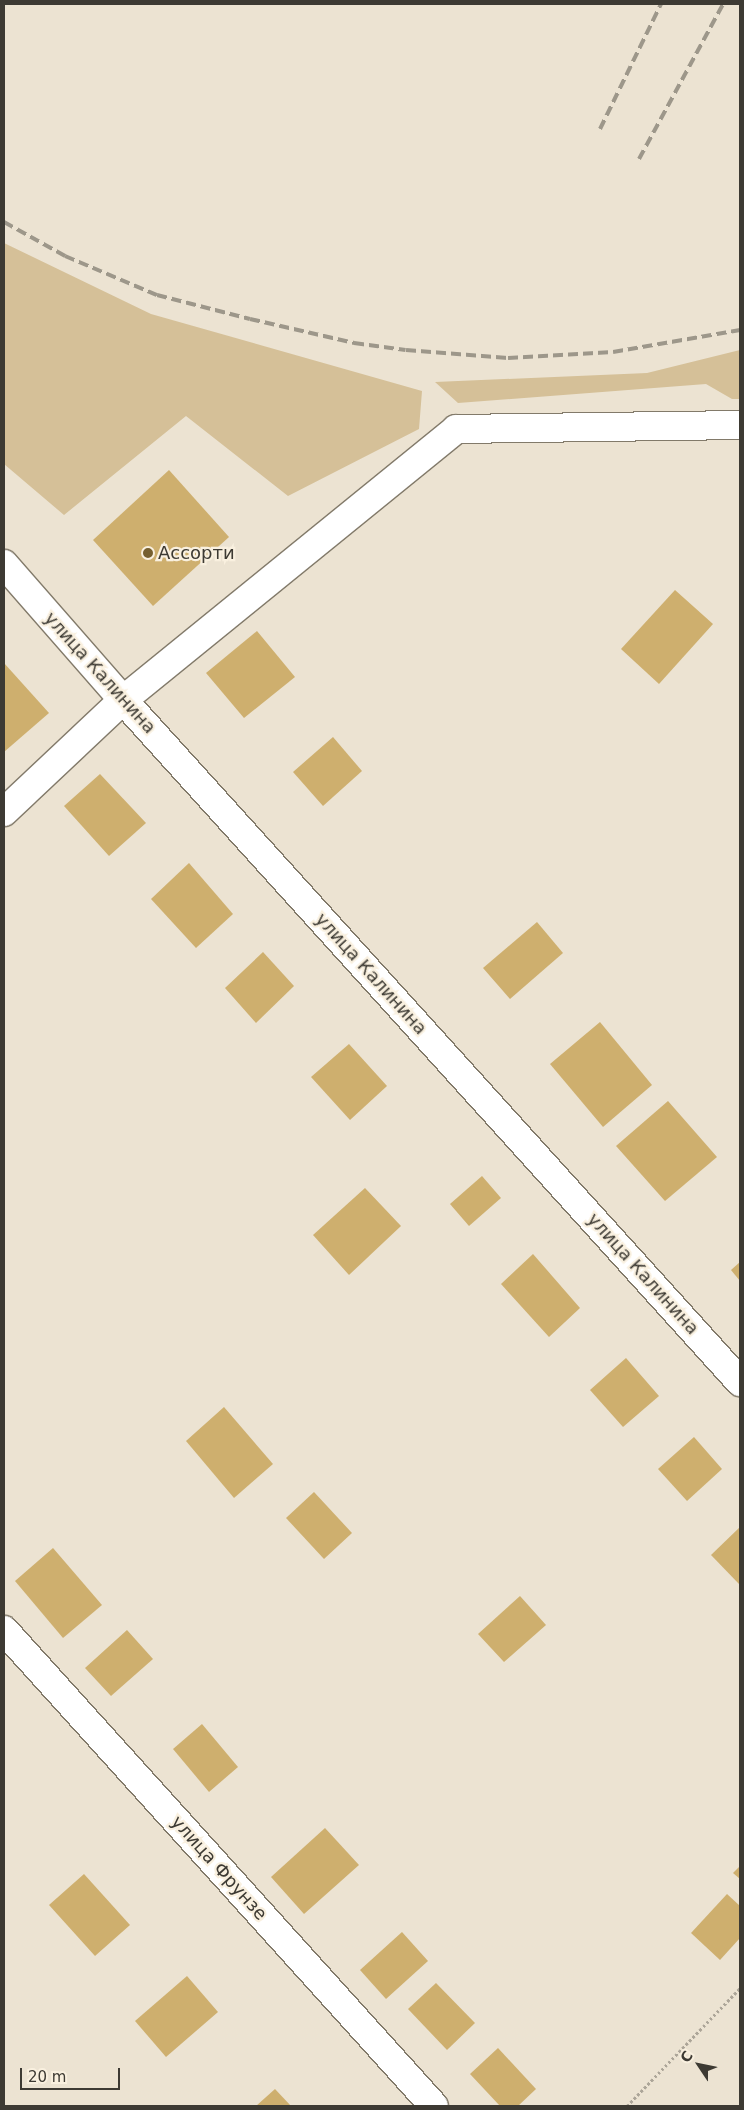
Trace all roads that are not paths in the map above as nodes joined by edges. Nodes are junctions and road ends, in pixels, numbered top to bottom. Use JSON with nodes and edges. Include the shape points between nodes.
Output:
{"nodes":[{"id":1,"x":740,"y":425,"type":"edge"},
{"id":2,"x":4,"y":564,"type":"edge"},
{"id":3,"x":123,"y":700,"type":"junction"},
{"id":4,"x":4,"y":812,"type":"edge"},
{"id":5,"x":740,"y":1382,"type":"edge"},
{"id":6,"x":4,"y":1630,"type":"edge"},
{"id":7,"x":434,"y":2106,"type":"edge"}],
"edges":[{"from":1,"to":3,"type":"street","via":[[456,430]]},
{"from":2,"to":3,"type":"street","name":"улица Калинина"},
{"from":3,"to":4,"type":"street"},
{"from":3,"to":5,"type":"street","name":"улица Калинина"},
{"from":6,"to":7,"type":"street","name":"улица Фрунзе"}]}
